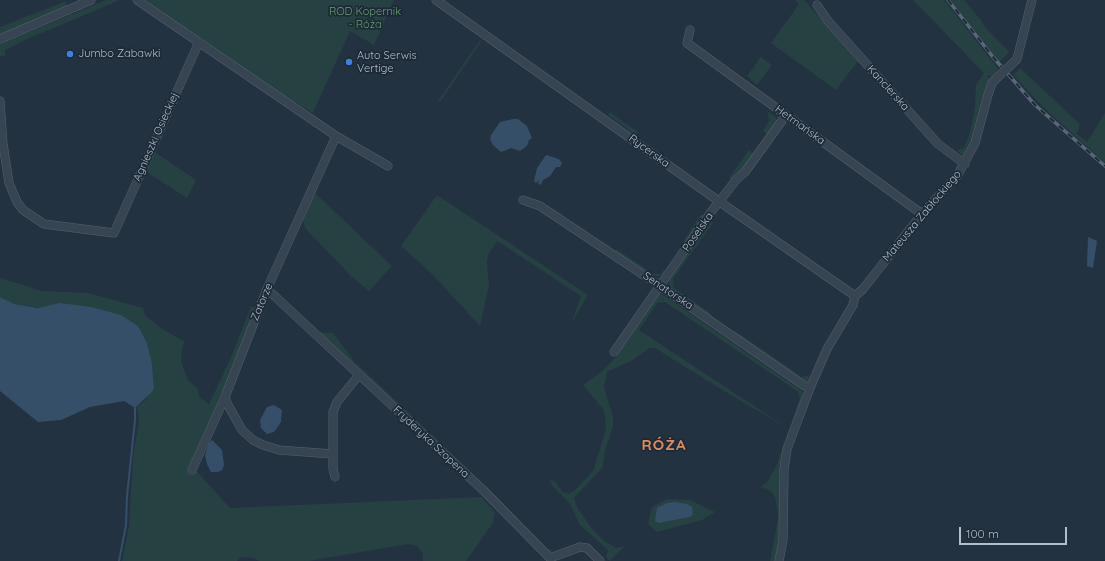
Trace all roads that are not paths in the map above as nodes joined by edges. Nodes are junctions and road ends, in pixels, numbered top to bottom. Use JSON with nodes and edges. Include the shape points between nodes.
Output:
{"nodes":[{"id":1,"x":91,"y":0,"type":"edge"},
{"id":2,"x":137,"y":0,"type":"edge"},
{"id":3,"x":436,"y":0,"type":"edge"},
{"id":4,"x":1032,"y":0,"type":"edge"},
{"id":5,"x":74,"y":3,"type":"edge"},
{"id":6,"x":817,"y":5,"type":"dead end"},
{"id":7,"x":690,"y":30,"type":"dead end"},
{"id":8,"x":0,"y":39,"type":"edge"},
{"id":9,"x":199,"y":42,"type":"junction"},
{"id":10,"x":0,"y":101,"type":"edge"},
{"id":11,"x":786,"y":115,"type":"junction"},
{"id":12,"x":336,"y":136,"type":"junction"},
{"id":13,"x":965,"y":164,"type":"junction"},
{"id":14,"x":388,"y":166,"type":"dead end"},
{"id":15,"x":523,"y":200,"type":"dead end"},
{"id":16,"x":720,"y":202,"type":"junction"},
{"id":17,"x":922,"y":214,"type":"junction"},
{"id":18,"x":660,"y":286,"type":"junction"},
{"id":19,"x":267,"y":289,"type":"junction"},
{"id":20,"x":855,"y":296,"type":"junction"},
{"id":21,"x":614,"y":352,"type":"dead end"},
{"id":22,"x":359,"y":375,"type":"junction"},
{"id":23,"x":810,"y":388,"type":"junction"},
{"id":24,"x":225,"y":397,"type":"junction"},
{"id":25,"x":333,"y":454,"type":"junction"},
{"id":26,"x":192,"y":470,"type":"dead end"},
{"id":27,"x":335,"y":477,"type":"dead end"},
{"id":28,"x":600,"y":561,"type":"edge"},
{"id":29,"x":779,"y":561,"type":"edge"}],
"edges":[{"from":1,"to":5,"type":"street"},
{"from":2,"to":9,"type":"street"},
{"from":3,"to":16,"type":"street","name":"Rycerska"},
{"from":4,"to":13,"type":"street","name":"Mateusza Zabłockiego","bridge":true,"via":[[1017,59],[996,79],[990,89],[975,143]]},
{"from":5,"to":8,"type":"street"},
{"from":6,"to":13,"type":"street","name":"Kanclerska","via":[[828,22],[938,144]]},
{"from":7,"to":11,"type":"street","name":"Hetmańska","via":[[687,43]]},
{"from":9,"to":10,"type":"street","name":"Agnieszki Osieckiej","via":[[114,233],[44,224],[23,210],[9,183]]},
{"from":9,"to":12,"type":"street"},
{"from":11,"to":16,"type":"street","name":"Poselska"},
{"from":11,"to":17,"type":"street","name":"Hetmańska"},
{"from":12,"to":14,"type":"street"},
{"from":12,"to":19,"type":"street","name":"Zatorze"},
{"from":13,"to":17,"type":"street","name":"Mateusza Zabłockiego"},
{"from":15,"to":18,"type":"street","name":"Senatorska","via":[[540,206]]},
{"from":16,"to":18,"type":"street","name":"Poselska"},
{"from":16,"to":20,"type":"street","name":"Rycerska"},
{"from":17,"to":20,"type":"street","name":"Mateusza Zabłockiego"},
{"from":18,"to":21,"type":"street","name":"Poselska"},
{"from":18,"to":23,"type":"street","name":"Senatorska","via":[[802,385]]},
{"from":19,"to":22,"type":"street","name":"Fryderyka Szopena"},
{"from":19,"to":24,"type":"street","name":"Zatorze"},
{"from":20,"to":23,"type":"street","via":[[853,305],[827,349]]},
{"from":22,"to":25,"type":"street","via":[[337,402],[333,412]]},
{"from":22,"to":28,"type":"street","name":"Fryderyka Szopena","via":[[484,491],[550,558],[580,546],[587,548]]},
{"from":23,"to":29,"type":"street","via":[[785,460],[784,525]]},
{"from":24,"to":25,"type":"street","via":[[242,430],[258,442],[279,450]]},
{"from":24,"to":26,"type":"street","name":"Zatorze"},
{"from":25,"to":27,"type":"street"}]}
